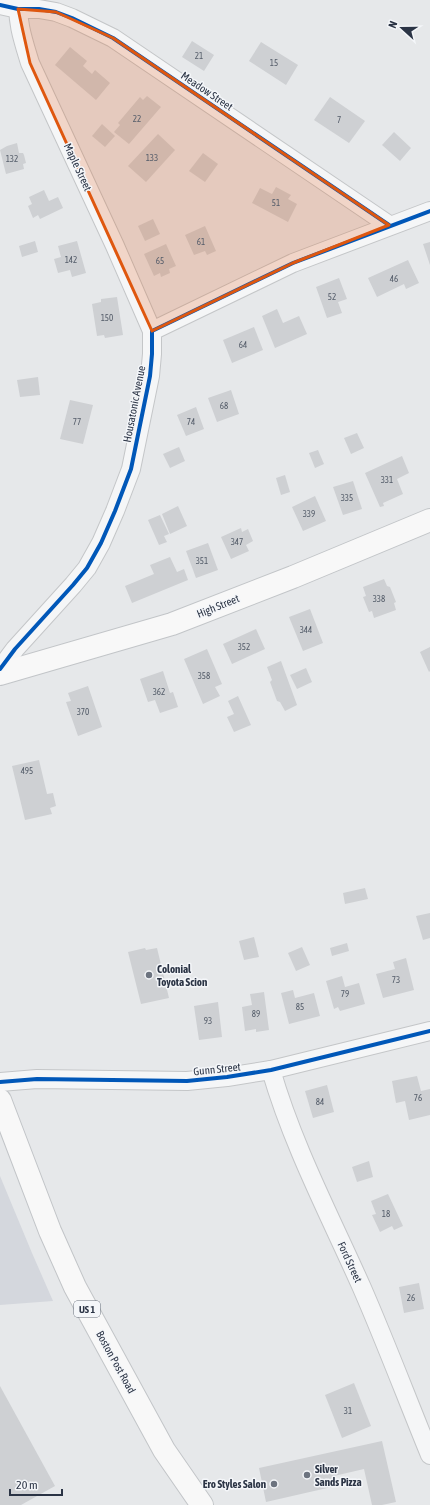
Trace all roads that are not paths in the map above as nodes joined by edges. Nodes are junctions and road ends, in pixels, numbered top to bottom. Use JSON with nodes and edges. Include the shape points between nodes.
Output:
{"nodes":[{"id":1,"x":0,"y":5,"type":"edge"},
{"id":2,"x":18,"y":5,"type":"edge"},
{"id":3,"x":430,"y":211,"type":"edge"},
{"id":4,"x":390,"y":225,"type":"junction"},
{"id":5,"x":152,"y":330,"type":"junction"},
{"id":6,"x":430,"y":520,"type":"edge"},
{"id":7,"x":0,"y":669,"type":"edge"},
{"id":8,"x":0,"y":674,"type":"edge"},
{"id":9,"x":430,"y":1031,"type":"edge"},
{"id":10,"x":271,"y":1070,"type":"junction"},
{"id":11,"x":0,"y":1082,"type":"edge"},
{"id":12,"x":0,"y":1100,"type":"edge"},
{"id":13,"x":430,"y":1455,"type":"edge"},
{"id":14,"x":202,"y":1505,"type":"edge"}],
"edges":[{"from":1,"to":2,"type":"street","name":"Meadow Street"},
{"from":2,"to":4,"type":"street","name":"Meadow Street","via":[[56,12],[113,38]]},
{"from":2,"to":5,"type":"street","name":"Maple Street","via":[[22,36],[30,63]]},
{"from":3,"to":4,"type":"street"},
{"from":4,"to":5,"type":"street","via":[[293,263]]},
{"from":5,"to":7,"type":"street","name":"Housatonic Avenue","via":[[150,376],[130,469],[101,543],[74,585]]},
{"from":6,"to":8,"type":"main road","name":"High Street","via":[[172,624]]},
{"from":9,"to":10,"type":"street","name":"Gunn Street"},
{"from":10,"to":11,"type":"street","name":"Gunn Street","via":[[233,1077],[187,1081],[38,1079]]},
{"from":10,"to":13,"type":"street","name":"Ford Street","via":[[299,1148],[362,1289]]},
{"from":12,"to":14,"type":"main road","name":"Boston Post Road","number":"US 1","via":[[50,1232],[75,1287],[164,1450]]}]}
